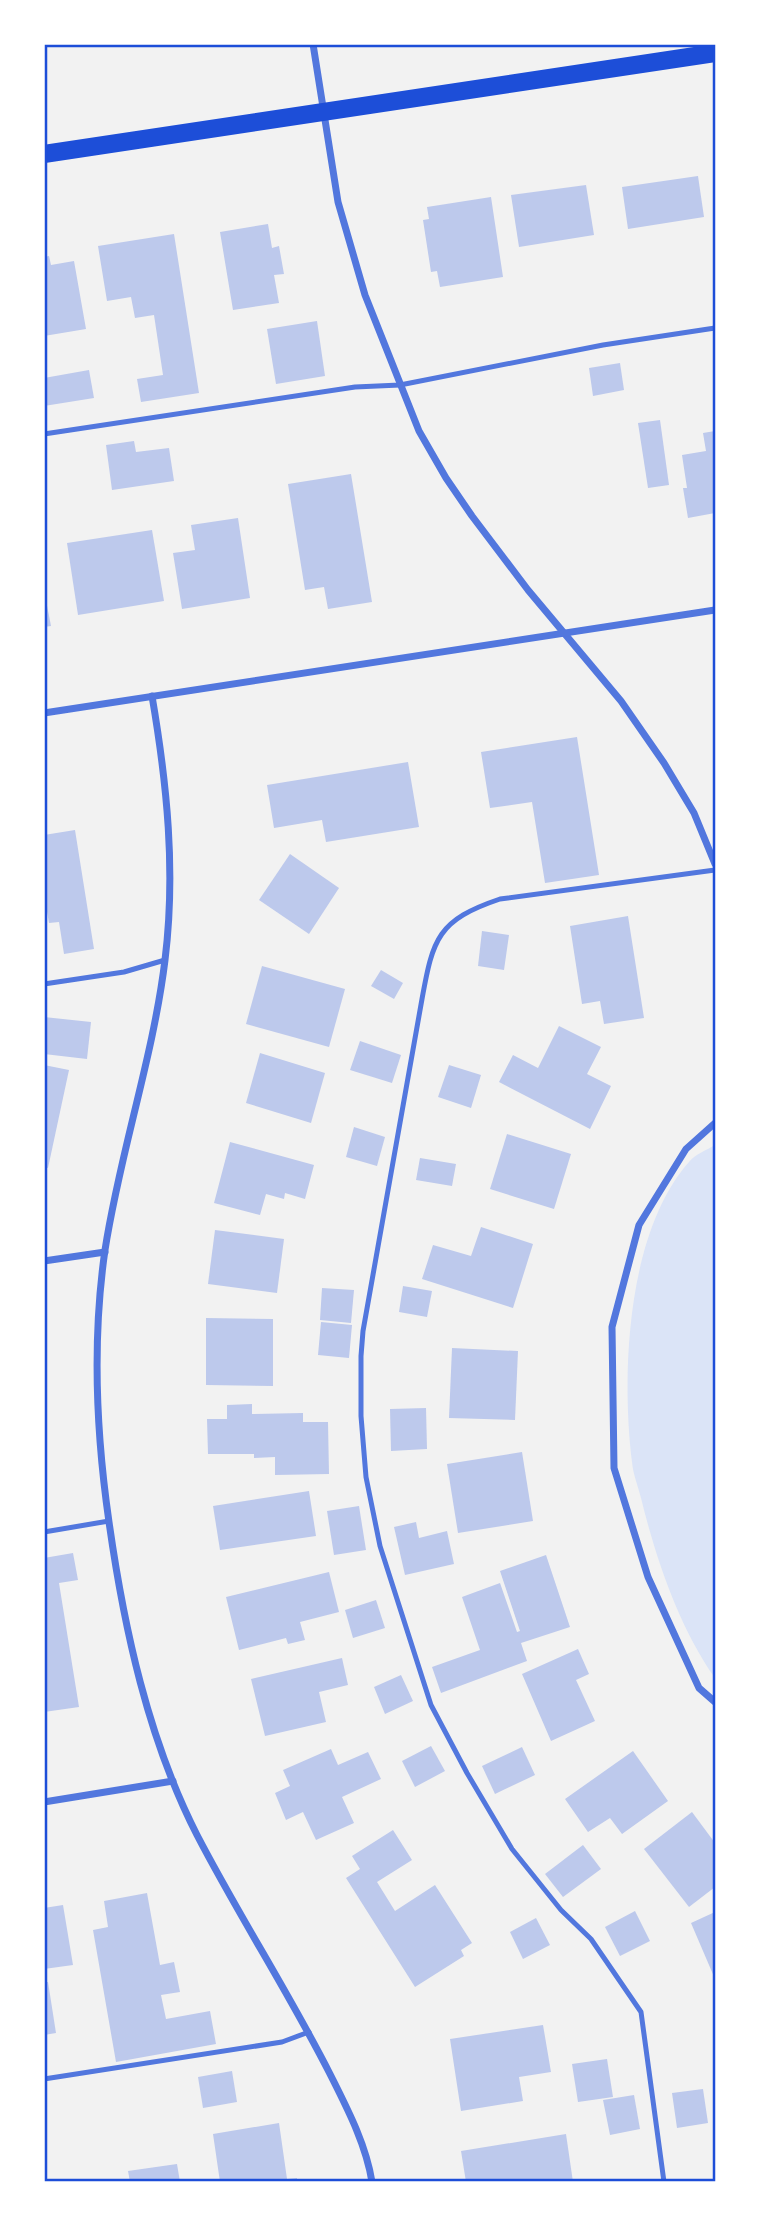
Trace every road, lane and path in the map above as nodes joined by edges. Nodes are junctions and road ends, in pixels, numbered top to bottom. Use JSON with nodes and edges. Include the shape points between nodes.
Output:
{"nodes":[{"id":1,"x":313,"y":44,"type":"edge"},
{"id":2,"x":688,"y":50,"type":"edge"},
{"id":3,"x":715,"y":52,"type":"edge"},
{"id":4,"x":322,"y":111,"type":"junction"},
{"id":5,"x":44,"y":154,"type":"edge"},
{"id":6,"x":715,"y":328,"type":"edge"},
{"id":7,"x":400,"y":385,"type":"junction"},
{"id":8,"x":44,"y":434,"type":"edge"},
{"id":9,"x":715,"y":610,"type":"edge"},
{"id":10,"x":565,"y":634,"type":"junction"},
{"id":11,"x":152,"y":696,"type":"junction"},
{"id":12,"x":44,"y":713,"type":"edge"},
{"id":13,"x":715,"y":867,"type":"edge"},
{"id":14,"x":165,"y":960,"type":"junction"},
{"id":15,"x":44,"y":984,"type":"edge"},
{"id":16,"x":715,"y":1123,"type":"edge"},
{"id":17,"x":105,"y":1252,"type":"junction"},
{"id":18,"x":44,"y":1261,"type":"edge"},
{"id":19,"x":109,"y":1521,"type":"junction"},
{"id":20,"x":44,"y":1532,"type":"edge"},
{"id":21,"x":715,"y":1702,"type":"edge"},
{"id":22,"x":173,"y":1781,"type":"junction"},
{"id":23,"x":44,"y":1802,"type":"edge"},
{"id":24,"x":309,"y":2032,"type":"junction"},
{"id":25,"x":44,"y":2079,"type":"edge"},
{"id":26,"x":372,"y":2182,"type":"edge"},
{"id":27,"x":664,"y":2182,"type":"edge"}],
"edges":[{"from":1,"to":4,"type":"street"},
{"from":2,"to":3,"type":"main road"},
{"from":2,"to":4,"type":"main road"},
{"from":4,"to":5,"type":"main road"},
{"from":4,"to":7,"type":"street","via":[[349,243]]},
{"from":6,"to":7,"type":"lane"},
{"from":7,"to":8,"type":"lane","via":[[355,387]]},
{"from":7,"to":10,"type":"street","via":[[446,478]]},
{"from":9,"to":10,"type":"street"},
{"from":10,"to":11,"type":"street"},
{"from":10,"to":13,"type":"street","via":[[621,701],[664,763],[694,813]]},
{"from":11,"to":12,"type":"street"},
{"from":11,"to":14,"type":"street","via":[[170,836]]},
{"from":13,"to":27,"type":"lane","via":[[500,900],[470,909],[453,920],[437,940],[428,964],[361,1356],[366,1477],[380,1546],[431,1706],[512,1849],[591,1939],[640,2012]]},
{"from":14,"to":15,"type":"lane","via":[[124,972]]},
{"from":14,"to":17,"type":"street"},
{"from":16,"to":21,"type":"street","via":[[686,1149],[639,1225],[612,1327],[614,1468],[648,1577],[699,1688]]},
{"from":17,"to":18,"type":"street"},
{"from":17,"to":19,"type":"street","via":[[97,1352],[99,1441]]},
{"from":19,"to":20,"type":"lane"},
{"from":19,"to":22,"type":"street","via":[[135,1659]]},
{"from":22,"to":23,"type":"street"},
{"from":22,"to":24,"type":"street","via":[[196,1833]]},
{"from":24,"to":25,"type":"lane","via":[[282,2042]]},
{"from":24,"to":26,"type":"street","via":[[353,2121]]}]}
